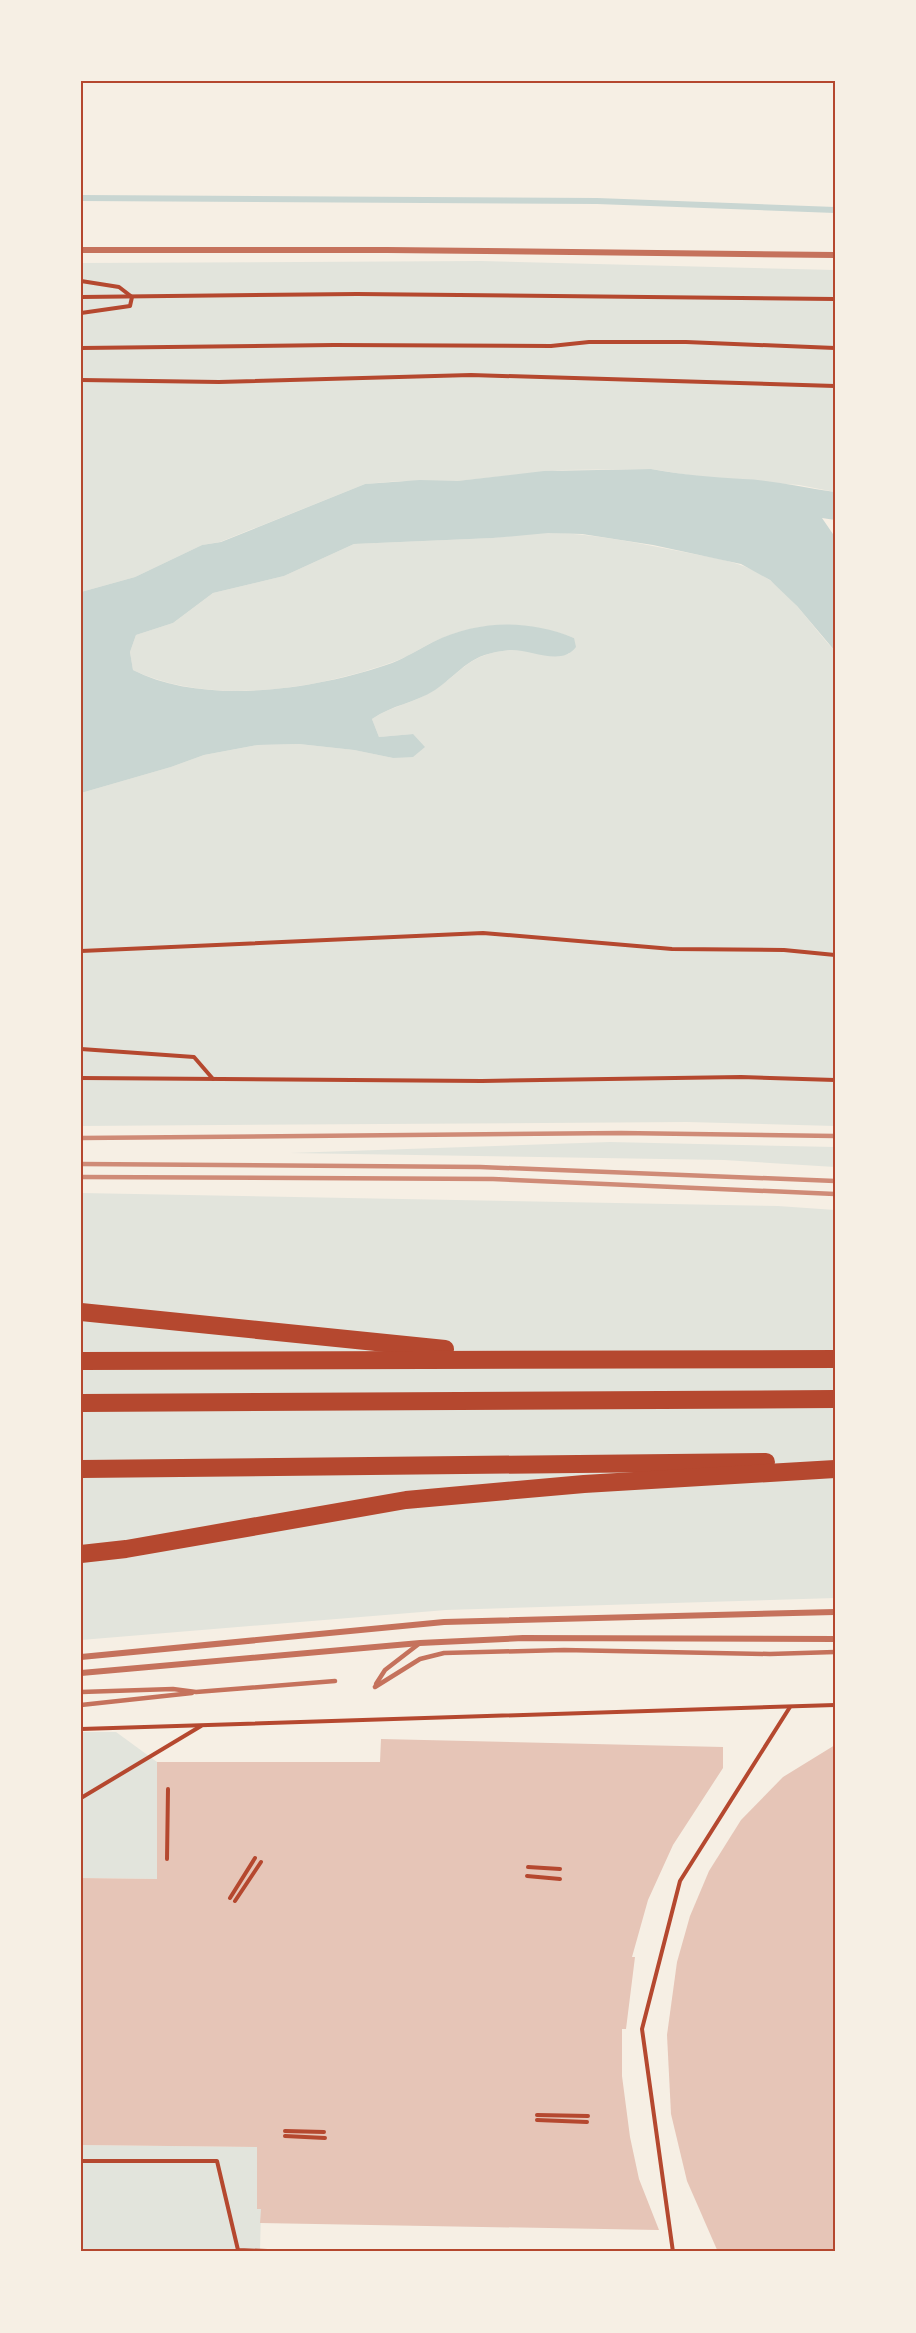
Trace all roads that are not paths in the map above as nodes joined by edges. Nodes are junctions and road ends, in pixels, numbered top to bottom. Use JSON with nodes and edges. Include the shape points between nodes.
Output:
{"nodes":[{"id":1,"x":81,"y":250,"type":"edge"},
{"id":2,"x":835,"y":255,"type":"edge"},
{"id":3,"x":81,"y":1312,"type":"edge"},
{"id":4,"x":536,"y":1359,"type":"junction"},
{"id":5,"x":835,"y":1359,"type":"edge"},
{"id":6,"x":81,"y":1361,"type":"edge"},
{"id":7,"x":835,"y":1399,"type":"edge"},
{"id":8,"x":81,"y":1403,"type":"edge"},
{"id":9,"x":835,"y":1461,"type":"edge"},
{"id":10,"x":81,"y":1469,"type":"edge"},
{"id":11,"x":835,"y":1469,"type":"edge"},
{"id":12,"x":81,"y":1554,"type":"edge"},
{"id":13,"x":835,"y":1612,"type":"edge"},
{"id":14,"x":835,"y":1639,"type":"edge"},
{"id":15,"x":420,"y":1642,"type":"junction"},
{"id":16,"x":835,"y":1652,"type":"edge"},
{"id":17,"x":81,"y":1657,"type":"edge"},
{"id":18,"x":81,"y":1673,"type":"edge"},
{"id":19,"x":335,"y":1681,"type":"dead end"},
{"id":20,"x":81,"y":1692,"type":"edge"},
{"id":21,"x":195,"y":1692,"type":"junction"},
{"id":22,"x":81,"y":1705,"type":"edge"}],
"edges":[{"from":1,"to":2,"type":"street"},
{"from":3,"to":4,"type":"highway"},
{"from":4,"to":5,"type":"highway"},
{"from":4,"to":6,"type":"highway"},
{"from":7,"to":8,"type":"highway"},
{"from":9,"to":10,"type":"highway"},
{"from":11,"to":12,"type":"highway","via":[[585,1484],[406,1500],[126,1550]]},
{"from":13,"to":17,"type":"street","via":[[444,1622]]},
{"from":14,"to":15,"type":"street","via":[[523,1638]]},
{"from":15,"to":16,"type":"lane","via":[[385,1670],[375,1687],[420,1659],[444,1653]]},
{"from":15,"to":18,"type":"street"},
{"from":19,"to":21,"type":"lane"},
{"from":20,"to":21,"type":"lane"},
{"from":21,"to":22,"type":"lane"}]}
